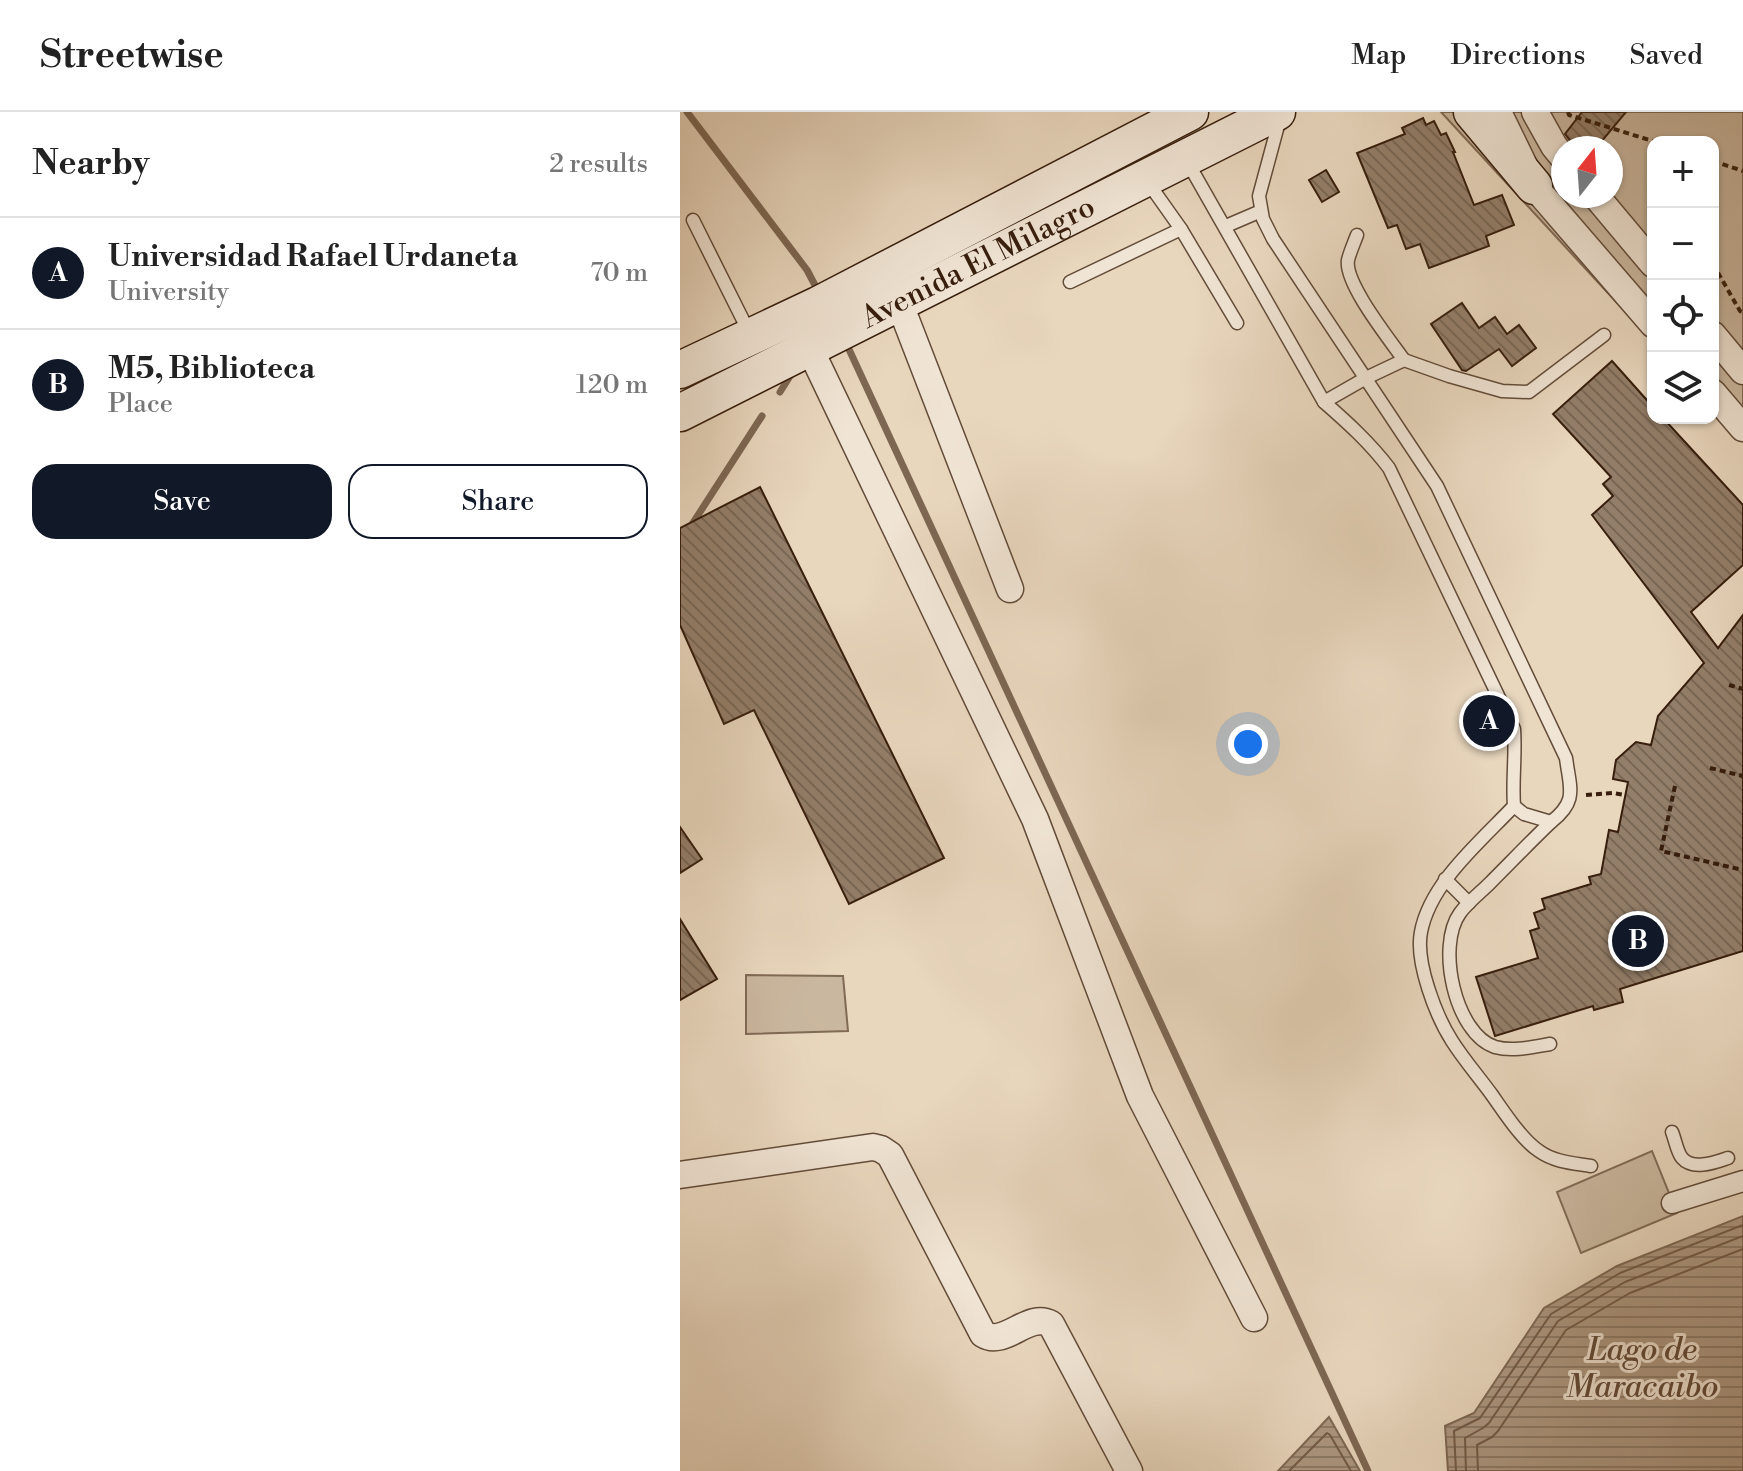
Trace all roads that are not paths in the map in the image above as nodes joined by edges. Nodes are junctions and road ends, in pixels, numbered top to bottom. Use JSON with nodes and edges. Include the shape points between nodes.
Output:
{"nodes":[{"id":1,"x":1190,"y":112,"type":"edge"},
{"id":2,"x":1279,"y":112,"type":"edge"},
{"id":3,"x":1472,"y":112,"type":"edge"},
{"id":4,"x":1498,"y":112,"type":"edge"},
{"id":5,"x":1535,"y":112,"type":"edge"},
{"id":6,"x":1551,"y":141,"type":"edge"},
{"id":7,"x":1185,"y":158,"type":"junction"},
{"id":8,"x":1145,"y":178,"type":"junction"},
{"id":9,"x":1534,"y":186,"type":"junction"},
{"id":10,"x":1606,"y":208,"type":"edge"},
{"id":11,"x":1261,"y":211,"type":"junction"},
{"id":12,"x":693,"y":220,"type":"dead end"},
{"id":13,"x":1226,"y":226,"type":"junction"},
{"id":14,"x":1181,"y":229,"type":"junction"},
{"id":15,"x":1357,"y":235,"type":"dead end"},
{"id":16,"x":1647,"y":257,"type":"edge"},
{"id":17,"x":1070,"y":282,"type":"dead end"},
{"id":18,"x":899,"y":302,"type":"junction"},
{"id":19,"x":1647,"y":317,"type":"edge"},
{"id":20,"x":1237,"y":323,"type":"dead end"},
{"id":21,"x":1604,"y":335,"type":"dead end"},
{"id":22,"x":751,"y":337,"type":"junction"},
{"id":23,"x":1719,"y":342,"type":"edge"},
{"id":24,"x":809,"y":347,"type":"junction"},
{"id":25,"x":1404,"y":360,"type":"junction"},
{"id":26,"x":680,"y":370,"type":"edge"},
{"id":27,"x":1743,"y":371,"type":"edge"},
{"id":28,"x":1366,"y":378,"type":"junction"},
{"id":29,"x":1719,"y":400,"type":"edge"},
{"id":30,"x":1324,"y":402,"type":"junction"},
{"id":31,"x":680,"y":413,"type":"edge"},
{"id":32,"x":1743,"y":428,"type":"edge"},
{"id":33,"x":1010,"y":589,"type":"dead end"},
{"id":34,"x":1514,"y":806,"type":"junction"},
{"id":35,"x":1551,"y":822,"type":"junction"},
{"id":36,"x":1445,"y":879,"type":"junction"},
{"id":37,"x":1469,"y":903,"type":"junction"},
{"id":38,"x":1550,"y":1044,"type":"dead end"},
{"id":39,"x":1672,"y":1132,"type":"dead end"},
{"id":40,"x":1728,"y":1158,"type":"dead end"},
{"id":41,"x":1591,"y":1166,"type":"dead end"},
{"id":42,"x":680,"y":1175,"type":"edge"},
{"id":43,"x":1743,"y":1181,"type":"edge"},
{"id":44,"x":1672,"y":1203,"type":"dead end"},
{"id":45,"x":1254,"y":1318,"type":"dead end"},
{"id":46,"x":1129,"y":1471,"type":"edge"}],
"edges":[{"from":1,"to":22,"type":"main road","name":"Avenida El Milagro"},
{"from":2,"to":7,"type":"main road","name":"Avenida El Milagro"},
{"from":2,"to":11,"type":"lane","via":[[1259,196]]},
{"from":3,"to":9,"type":"main road"},
{"from":4,"to":9,"type":"street"},
{"from":5,"to":6,"type":"street"},
{"from":7,"to":8,"type":"main road","name":"Avenida El Milagro"},
{"from":7,"to":13,"type":"lane"},
{"from":8,"to":14,"type":"lane"},
{"from":8,"to":18,"type":"main road","name":"Avenida El Milagro"},
{"from":9,"to":19,"type":"street"},
{"from":10,"to":16,"type":"street"},
{"from":11,"to":13,"type":"lane"},
{"from":11,"to":28,"type":"lane","via":[[1273,239]]},
{"from":12,"to":22,"type":"lane"},
{"from":13,"to":30,"type":"lane"},
{"from":14,"to":17,"type":"lane"},
{"from":14,"to":20,"type":"lane"},
{"from":15,"to":25,"type":"lane","via":[[1347,262],[1350,278]]},
{"from":18,"to":24,"type":"main road","name":"Avenida El Milagro"},
{"from":18,"to":33,"type":"street"},
{"from":21,"to":25,"type":"lane","via":[[1529,392],[1502,391]]},
{"from":22,"to":26,"type":"main road","name":"Avenida El Milagro"},
{"from":23,"to":27,"type":"street"},
{"from":24,"to":31,"type":"main road","name":"Avenida El Milagro"},
{"from":24,"to":45,"type":"street","via":[[1035,819],[1140,1096]]},
{"from":25,"to":28,"type":"lane"},
{"from":28,"to":30,"type":"lane"},
{"from":28,"to":35,"type":"lane","via":[[1437,486],[1566,758],[1571,796],[1564,812]]},
{"from":29,"to":32,"type":"street"},
{"from":30,"to":34,"type":"lane","via":[[1389,468],[1514,729]]},
{"from":34,"to":35,"type":"lane"},
{"from":34,"to":36,"type":"lane"},
{"from":35,"to":37,"type":"lane"},
{"from":36,"to":37,"type":"lane"},
{"from":36,"to":41,"type":"lane","via":[[1427,908],[1419,945],[1421,965],[1451,1040],[1537,1151],[1561,1162]]},
{"from":37,"to":38,"type":"lane","via":[[1450,935],[1448,957],[1468,1024],[1495,1047]]},
{"from":39,"to":40,"type":"lane","via":[[1682,1158],[1692,1164]]},
{"from":42,"to":46,"type":"street","via":[[881,1149],[890,1155],[983,1334],[996,1338],[1036,1321],[1051,1324]]},
{"from":43,"to":44,"type":"street"}]}
